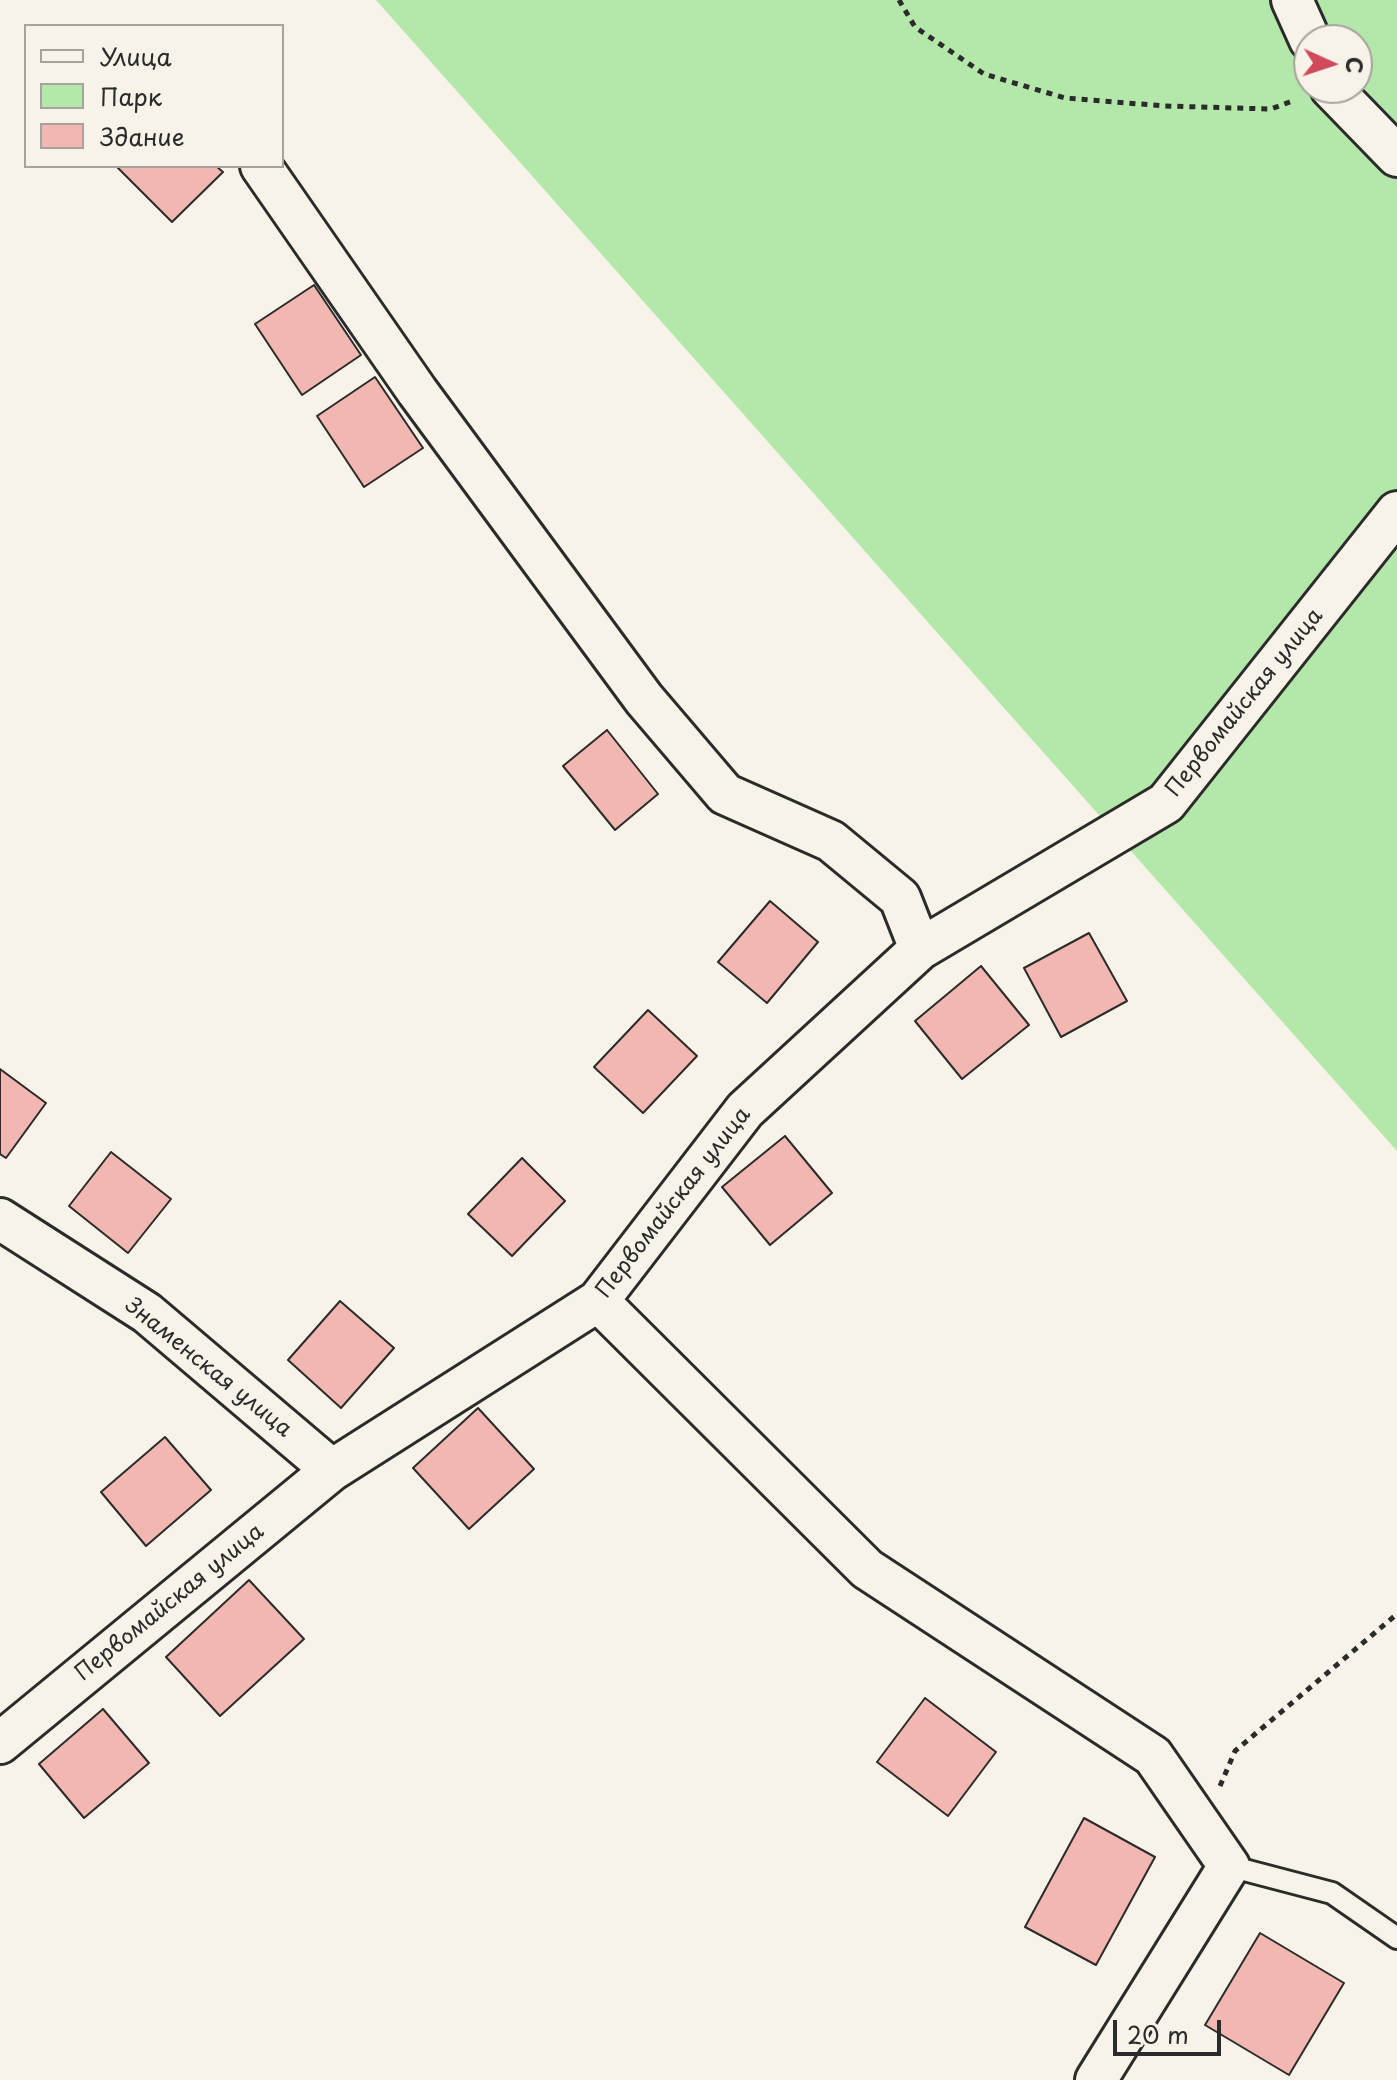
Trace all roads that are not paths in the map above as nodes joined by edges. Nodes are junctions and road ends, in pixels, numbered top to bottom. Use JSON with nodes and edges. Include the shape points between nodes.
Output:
{"nodes":[{"id":1,"x":1292,"y":0,"type":"edge"},
{"id":2,"x":1303,"y":24,"type":"edge"},
{"id":3,"x":1347,"y":104,"type":"edge"},
{"id":4,"x":1397,"y":156,"type":"edge"},
{"id":5,"x":262,"y":168,"type":"edge"},
{"id":6,"x":1397,"y":512,"type":"edge"},
{"id":7,"x":920,"y":949,"type":"junction"},
{"id":8,"x":0,"y":1219,"type":"edge"},
{"id":9,"x":598,"y":1301,"type":"junction"},
{"id":10,"x":332,"y":1470,"type":"junction"},
{"id":11,"x":0,"y":1743,"type":"edge"},
{"id":12,"x":1219,"y":1852,"type":"junction"},
{"id":13,"x":1397,"y":1938,"type":"edge"},
{"id":14,"x":1096,"y":2080,"type":"edge"}],
"edges":[{"from":1,"to":2,"type":"street"},
{"from":3,"to":4,"type":"street"},
{"from":5,"to":7,"type":"street","via":[[417,391],[654,711],[725,794],[831,841],[900,898]]},
{"from":6,"to":7,"type":"street","name":"Первомайская улица","via":[[1166,803]]},
{"from":7,"to":9,"type":"street","name":"Первомайская улица","via":[[745,1110]]},
{"from":8,"to":10,"type":"street","name":"Знаменская улица","via":[[147,1313]]},
{"from":9,"to":10,"type":"street","name":"Первомайская улица"},
{"from":9,"to":12,"type":"street","via":[[867,1569],[1153,1756]]},
{"from":10,"to":11,"type":"street","name":"Первомайская улица"},
{"from":12,"to":13,"type":"lane","via":[[1332,1893]]},
{"from":12,"to":14,"type":"street"}]}
